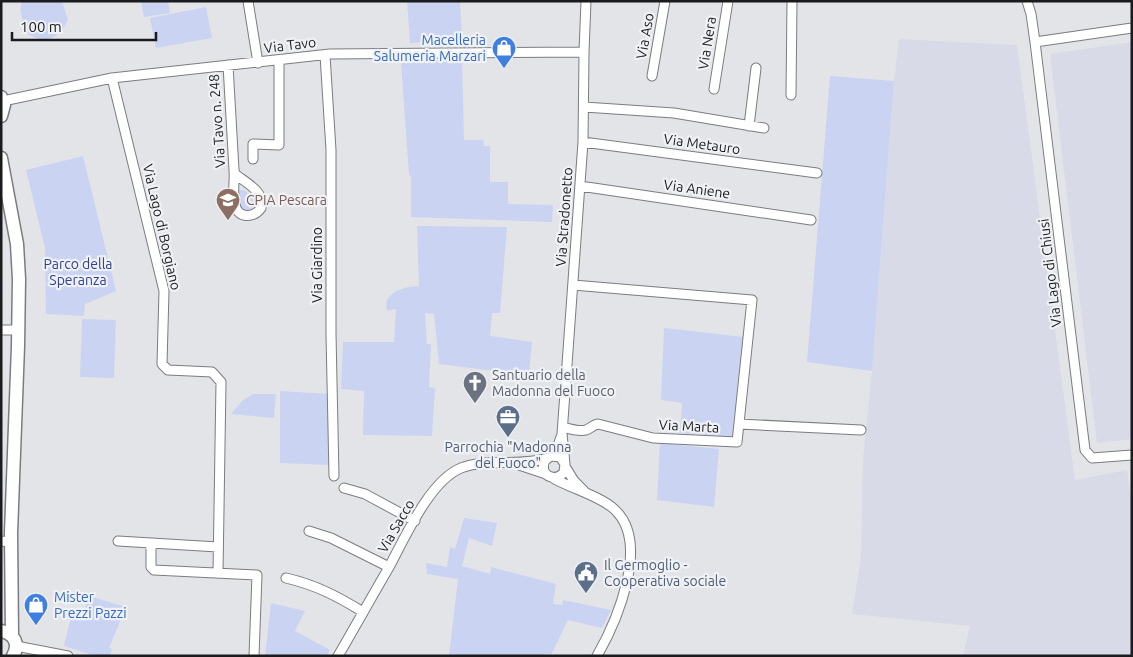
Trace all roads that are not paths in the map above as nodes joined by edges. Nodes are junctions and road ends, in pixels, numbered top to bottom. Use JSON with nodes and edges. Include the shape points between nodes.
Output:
{"nodes":[{"id":1,"x":248,"y":1,"type":"edge"},
{"id":2,"x":586,"y":1,"type":"edge"},
{"id":3,"x":665,"y":1,"type":"edge"},
{"id":4,"x":728,"y":1,"type":"edge"},
{"id":5,"x":792,"y":1,"type":"edge"},
{"id":6,"x":1027,"y":1,"type":"edge"},
{"id":7,"x":1132,"y":28,"type":"edge"},
{"id":8,"x":1035,"y":42,"type":"junction"},
{"id":9,"x":584,"y":52,"type":"junction"},
{"id":10,"x":325,"y":55,"type":"junction"},
{"id":11,"x":279,"y":60,"type":"junction"},
{"id":12,"x":258,"y":63,"type":"junction"},
{"id":13,"x":228,"y":65,"type":"junction"},
{"id":14,"x":756,"y":68,"type":"dead end"},
{"id":15,"x":652,"y":76,"type":"dead end"},
{"id":16,"x":112,"y":78,"type":"junction"},
{"id":17,"x":714,"y":89,"type":"dead end"},
{"id":18,"x":791,"y":95,"type":"dead end"},
{"id":19,"x":2,"y":99,"type":"edge"},
{"id":20,"x":584,"y":107,"type":"junction"},
{"id":21,"x":1,"y":116,"type":"edge"},
{"id":22,"x":749,"y":126,"type":"junction"},
{"id":23,"x":764,"y":128,"type":"dead end"},
{"id":24,"x":583,"y":142,"type":"junction"},
{"id":25,"x":1,"y":158,"type":"edge"},
{"id":26,"x":253,"y":159,"type":"dead end"},
{"id":27,"x":817,"y":173,"type":"dead end"},
{"id":28,"x":234,"y":174,"type":"junction"},
{"id":29,"x":580,"y":186,"type":"junction"},
{"id":30,"x":811,"y":220,"type":"dead end"},
{"id":31,"x":573,"y":285,"type":"junction"},
{"id":32,"x":1,"y":330,"type":"edge"},
{"id":33,"x":19,"y":330,"type":"junction"},
{"id":34,"x":739,"y":424,"type":"junction"},
{"id":35,"x":563,"y":430,"type":"junction"},
{"id":36,"x":861,"y":430,"type":"dead end"},
{"id":37,"x":1132,"y":454,"type":"edge"},
{"id":38,"x":550,"y":457,"type":"junction"},
{"id":39,"x":516,"y":464,"type":"junction"},
{"id":40,"x":565,"y":466,"type":"junction"},
{"id":41,"x":334,"y":476,"type":"dead end"},
{"id":42,"x":549,"y":476,"type":"junction"},
{"id":43,"x":344,"y":488,"type":"dead end"},
{"id":44,"x":586,"y":493,"type":"junction"},
{"id":45,"x":415,"y":521,"type":"junction"},
{"id":46,"x":310,"y":530,"type":"dead end"},
{"id":47,"x":6,"y":541,"type":"edge"},
{"id":48,"x":118,"y":541,"type":"dead end"},
{"id":49,"x":151,"y":543,"type":"junction"},
{"id":50,"x":218,"y":547,"type":"junction"},
{"id":51,"x":389,"y":567,"type":"junction"},
{"id":52,"x":218,"y":573,"type":"junction"},
{"id":53,"x":286,"y":578,"type":"dead end"},
{"id":54,"x":11,"y":603,"type":"junction"},
{"id":55,"x":363,"y":612,"type":"junction"},
{"id":56,"x":1,"y":626,"type":"edge"},
{"id":57,"x":11,"y":642,"type":"edge"},
{"id":58,"x":68,"y":656,"type":"edge"},
{"id":59,"x":254,"y":656,"type":"edge"},
{"id":60,"x":338,"y":656,"type":"edge"},
{"id":61,"x":598,"y":656,"type":"edge"}],
"edges":[{"from":1,"to":12,"type":"street"},
{"from":2,"to":9,"type":"street","name":"Via Stradonetto"},
{"from":3,"to":15,"type":"street","name":"Via Aso"},
{"from":4,"to":17,"type":"street","name":"Via Nera"},
{"from":5,"to":18,"type":"street"},
{"from":6,"to":8,"type":"street"},
{"from":7,"to":8,"type":"street"},
{"from":8,"to":37,"type":"street","name":"Via Lago di Chiusi","via":[[1085,450],[1092,458]]},
{"from":9,"to":10,"type":"street","name":"Via Tavo"},
{"from":9,"to":20,"type":"street","name":"Via Stradonetto"},
{"from":10,"to":11,"type":"street","name":"Via Tavo"},
{"from":10,"to":41,"type":"street","name":"Via Giardino","via":[[331,150]]},
{"from":11,"to":12,"type":"street","name":"Via Tavo"},
{"from":11,"to":26,"type":"street","via":[[279,145],[253,144]]},
{"from":12,"to":13,"type":"street","name":"Via Tavo"},
{"from":13,"to":16,"type":"street","name":"Via Tavo"},
{"from":13,"to":28,"type":"street","name":"Via Tavo n. 248"},
{"from":14,"to":22,"type":"street"},
{"from":16,"to":19,"type":"street","name":"Via Tavo"},
{"from":16,"to":50,"type":"street","name":"Via Lago di Borgiano","via":[[164,291],[162,364],[168,370],[212,372],[221,382]]},
{"from":19,"to":21,"type":"main road","via":[[4,110]]},
{"from":20,"to":22,"type":"street","via":[[674,113]]},
{"from":20,"to":24,"type":"street","name":"Via Stradonetto"},
{"from":22,"to":23,"type":"street"},
{"from":24,"to":27,"type":"street","name":"Via Metauro"},
{"from":24,"to":29,"type":"street","name":"Via Stradonetto"},
{"from":25,"to":33,"type":"main road","via":[[17,244]]},
{"from":28,"to":28,"type":"street","name":"Via Tavo n. 248","via":[[236,208],[243,215],[254,215],[261,208],[261,196]]},
{"from":29,"to":30,"type":"street","name":"Via Aniene"},
{"from":29,"to":31,"type":"street","name":"Via Stradonetto"},
{"from":31,"to":34,"type":"street","via":[[752,300]]},
{"from":31,"to":35,"type":"street","name":"Via Stradonetto"},
{"from":32,"to":33,"type":"street"},
{"from":33,"to":47,"type":"main road"},
{"from":34,"to":35,"type":"street","name":"Via Marta","via":[[737,442],[652,438],[598,424],[586,430]]},
{"from":34,"to":36,"type":"street","name":"Via Marta"},
{"from":35,"to":38,"type":"street","name":"Via Stradonetto"},
{"from":35,"to":40,"type":"street","name":"Via Stradonetto"},
{"from":38,"to":39,"type":"street","name":"Via Sacco"},
{"from":38,"to":40,"type":"street","via":[[560,457]]},
{"from":38,"to":42,"type":"street","via":[[543,465]]},
{"from":39,"to":42,"type":"street","name":"Via Sacco"},
{"from":39,"to":45,"type":"street","name":"Via Sacco","via":[[477,464],[455,471],[435,489]]},
{"from":40,"to":42,"type":"street","via":[[561,476]]},
{"from":40,"to":44,"type":"street"},
{"from":42,"to":44,"type":"street"},
{"from":43,"to":45,"type":"street","via":[[365,494]]},
{"from":44,"to":61,"type":"street","via":[[613,507],[624,521],[629,540],[624,593],[617,617]]},
{"from":45,"to":51,"type":"street","name":"Via Sacco"},
{"from":46,"to":51,"type":"street"},
{"from":47,"to":54,"type":"main road"},
{"from":48,"to":49,"type":"street"},
{"from":49,"to":50,"type":"street"},
{"from":49,"to":52,"type":"street","via":[[151,567],[154,570]]},
{"from":50,"to":52,"type":"street","name":"Via Lago di Borgiano"},
{"from":51,"to":55,"type":"street","name":"Via Sacco"},
{"from":52,"to":59,"type":"street","via":[[258,575]]},
{"from":53,"to":55,"type":"street","via":[[330,592]]},
{"from":54,"to":56,"type":"main road"},
{"from":54,"to":57,"type":"main road"},
{"from":55,"to":60,"type":"street","name":"Via Sacco"},
{"from":57,"to":58,"type":"street"}]}
